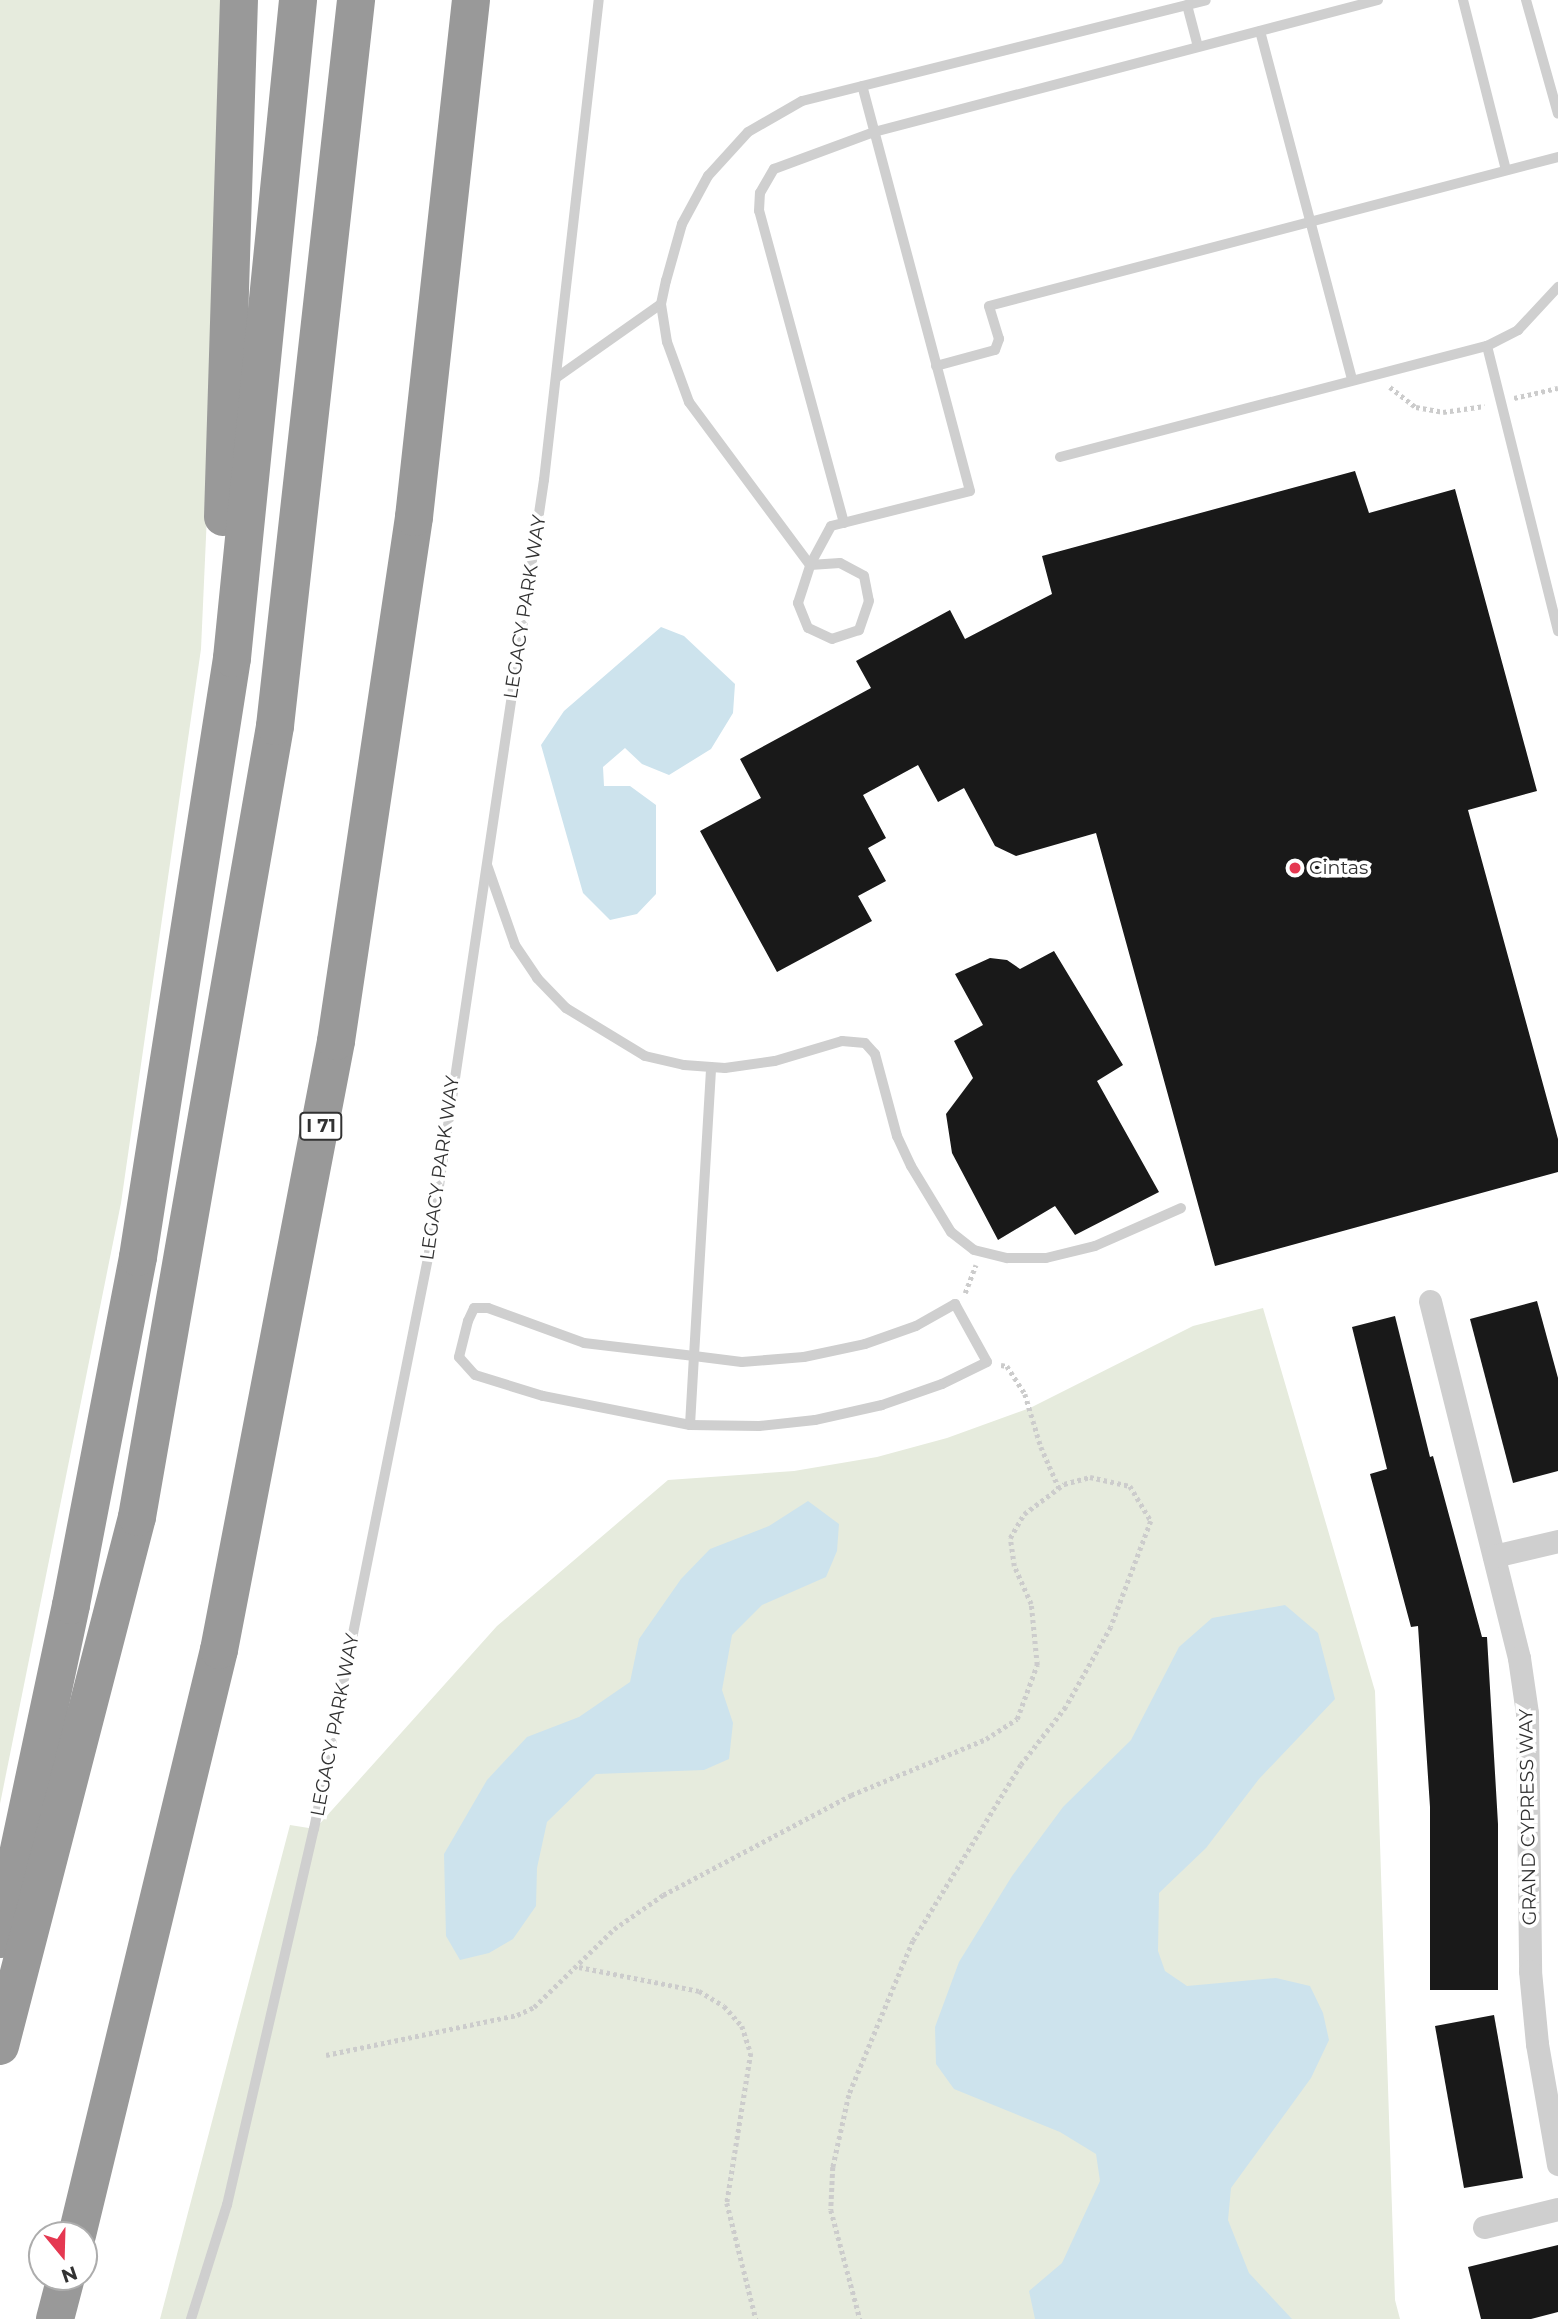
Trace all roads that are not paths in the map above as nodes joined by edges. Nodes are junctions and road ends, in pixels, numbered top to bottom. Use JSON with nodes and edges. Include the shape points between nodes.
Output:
{"nodes":[{"id":1,"x":239,"y":0,"type":"edge"},
{"id":2,"x":298,"y":0,"type":"edge"},
{"id":3,"x":356,"y":0,"type":"edge"},
{"id":4,"x":471,"y":0,"type":"edge"},
{"id":5,"x":599,"y":0,"type":"edge"},
{"id":6,"x":1206,"y":0,"type":"edge"},
{"id":7,"x":1378,"y":0,"type":"edge"},
{"id":8,"x":1463,"y":0,"type":"edge"},
{"id":9,"x":1526,"y":0,"type":"edge"},
{"id":10,"x":1187,"y":5,"type":"junction"},
{"id":11,"x":1260,"y":31,"type":"junction"},
{"id":12,"x":1198,"y":47,"type":"junction"},
{"id":13,"x":862,"y":86,"type":"junction"},
{"id":14,"x":1558,"y":114,"type":"edge"},
{"id":15,"x":874,"y":132,"type":"junction"},
{"id":16,"x":1558,"y":156,"type":"edge"},
{"id":17,"x":1506,"y":170,"type":"junction"},
{"id":18,"x":1310,"y":222,"type":"junction"},
{"id":19,"x":1558,"y":288,"type":"edge"},
{"id":20,"x":661,"y":304,"type":"junction"},
{"id":21,"x":1487,"y":346,"type":"junction"},
{"id":22,"x":936,"y":366,"type":"junction"},
{"id":23,"x":555,"y":378,"type":"junction"},
{"id":24,"x":1352,"y":380,"type":"junction"},
{"id":25,"x":1060,"y":457,"type":"dead end"},
{"id":26,"x":844,"y":523,"type":"junction"},
{"id":27,"x":810,"y":565,"type":"junction"},
{"id":28,"x":1558,"y":631,"type":"edge"},
{"id":29,"x":232,"y":658,"type":"junction"},
{"id":30,"x":486,"y":862,"type":"junction"},
{"id":31,"x":712,"y":1067,"type":"junction"},
{"id":32,"x":1181,"y":1209,"type":"dead end"},
{"id":33,"x":1430,"y":1301,"type":"dead end"},
{"id":34,"x":694,"y":1356,"type":"junction"},
{"id":35,"x":690,"y":1425,"type":"junction"},
{"id":36,"x":1558,"y":1541,"type":"edge"},
{"id":37,"x":1494,"y":1556,"type":"junction"},
{"id":38,"x":0,"y":1939,"type":"edge"},
{"id":39,"x":0,"y":1977,"type":"edge"},
{"id":40,"x":1,"y":2043,"type":"edge"},
{"id":41,"x":1558,"y":2164,"type":"edge"},
{"id":42,"x":1558,"y":2209,"type":"edge"},
{"id":43,"x":81,"y":2221,"type":"edge"},
{"id":44,"x":1484,"y":2227,"type":"dead end"},
{"id":45,"x":62,"y":2291,"type":"edge"},
{"id":46,"x":55,"y":2319,"type":"edge"},
{"id":47,"x":191,"y":2319,"type":"edge"}],
"edges":[{"from":1,"to":29,"type":"highway","via":[[222,574]]},
{"from":2,"to":29,"type":"highway"},
{"from":3,"to":40,"type":"highway","via":[[268,767],[137,1517]]},
{"from":4,"to":43,"type":"highway","number":"I 71","via":[[414,517],[336,1041],[219,1650]]},
{"from":5,"to":23,"type":"lane","name":"LEGACY PARK WAY"},
{"from":6,"to":10,"type":"lane"},
{"from":7,"to":11,"type":"lane"},
{"from":8,"to":17,"type":"lane"},
{"from":9,"to":14,"type":"lane"},
{"from":10,"to":12,"type":"lane"},
{"from":10,"to":13,"type":"lane"},
{"from":11,"to":12,"type":"lane"},
{"from":11,"to":18,"type":"lane"},
{"from":12,"to":15,"type":"lane"},
{"from":13,"to":15,"type":"lane"},
{"from":13,"to":20,"type":"lane","via":[[802,101],[748,132],[724,158],[708,176],[682,224]]},
{"from":15,"to":22,"type":"lane"},
{"from":15,"to":26,"type":"lane","via":[[774,169],[760,193],[759,212]]},
{"from":16,"to":17,"type":"lane"},
{"from":17,"to":18,"type":"lane"},
{"from":18,"to":22,"type":"lane","via":[[989,306],[999,339],[995,350]]},
{"from":18,"to":24,"type":"lane"},
{"from":19,"to":21,"type":"lane","via":[[1518,330]]},
{"from":20,"to":23,"type":"lane"},
{"from":20,"to":27,"type":"lane","via":[[667,342],[689,402]]},
{"from":21,"to":24,"type":"lane"},
{"from":21,"to":28,"type":"lane"},
{"from":22,"to":26,"type":"lane","via":[[970,491]]},
{"from":23,"to":30,"type":"lane","name":"LEGACY PARK WAY"},
{"from":24,"to":25,"type":"lane"},
{"from":26,"to":27,"type":"lane","via":[[831,526]]},
{"from":27,"to":27,"type":"lane","via":[[798,603],[808,628],[832,639],[859,630],[869,601],[864,576],[839,563]]},
{"from":29,"to":38,"type":"highway","via":[[138,1257]]},
{"from":30,"to":31,"type":"lane","via":[[515,945],[537,978],[566,1008],[645,1056]]},
{"from":30,"to":47,"type":"lane","name":"LEGACY PARK WAY","via":[[429,1253],[314,1829],[227,2205]]},
{"from":31,"to":32,"type":"lane","via":[[775,1061],[842,1041],[865,1043],[875,1054],[897,1136],[911,1166],[951,1232],[974,1250],[1007,1258],[1046,1258],[1095,1246]]},
{"from":31,"to":34,"type":"lane"},
{"from":33,"to":37,"type":"street","name":"GRAND CYPRESS WAY"},
{"from":34,"to":35,"type":"lane"},
{"from":34,"to":35,"type":"lane","via":[[584,1343],[488,1308],[474,1308],[459,1357],[475,1375],[543,1396]]},
{"from":34,"to":35,"type":"lane","via":[[742,1362],[804,1357],[865,1344],[916,1326],[954,1304],[987,1362],[882,1405],[815,1420],[759,1426]]},
{"from":36,"to":37,"type":"street"},
{"from":37,"to":41,"type":"street","name":"GRAND CYPRESS WAY","via":[[1527,1713],[1531,1970],[1537,2044]]},
{"from":39,"to":40,"type":"highway"},
{"from":42,"to":44,"type":"street"},
{"from":45,"to":46,"type":"highway"}]}
